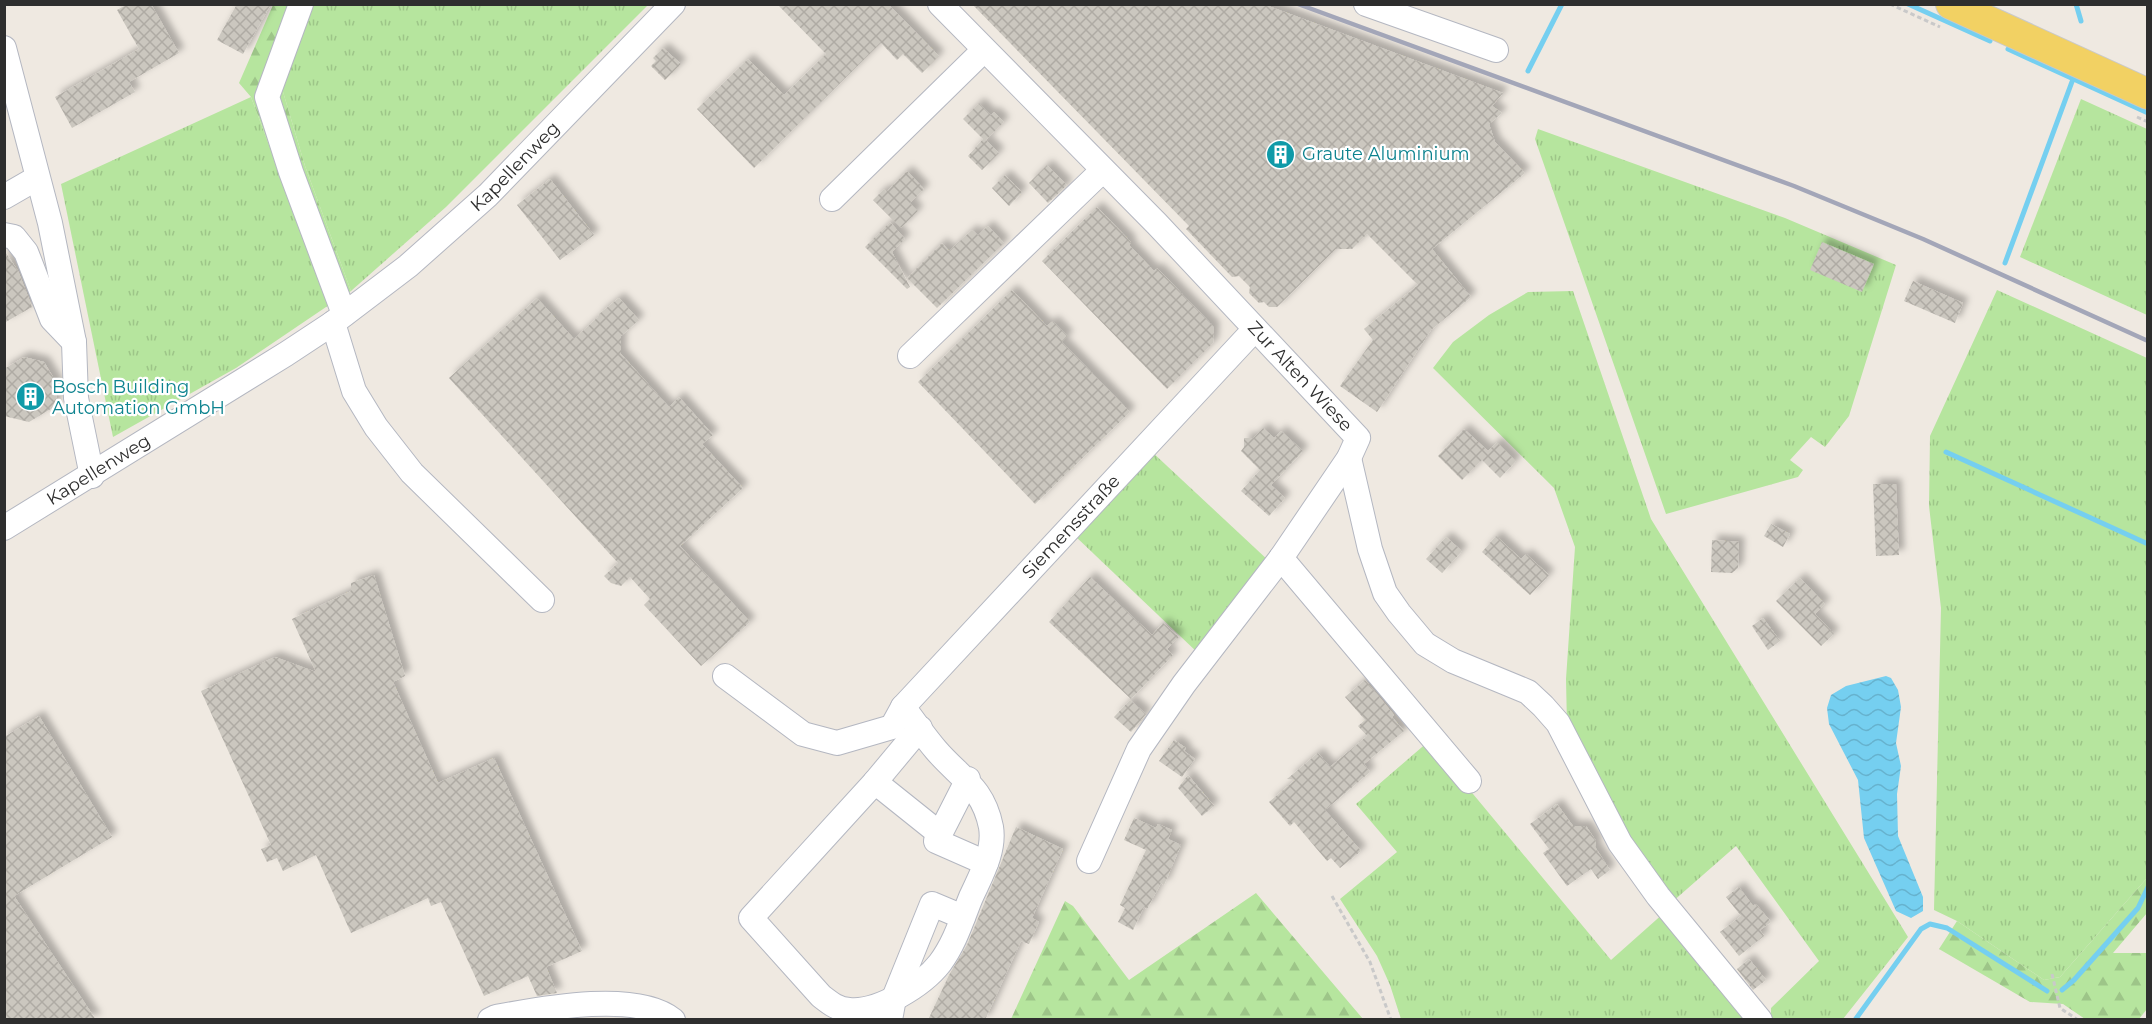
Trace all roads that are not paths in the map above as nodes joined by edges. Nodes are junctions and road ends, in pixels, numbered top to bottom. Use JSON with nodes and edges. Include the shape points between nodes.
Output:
{"nodes":[{"id":1,"x":301,"y":4,"type":"edge"},
{"id":2,"x":674,"y":4,"type":"edge"},
{"id":3,"x":940,"y":4,"type":"edge"},
{"id":4,"x":1366,"y":4,"type":"edge"},
{"id":5,"x":1952,"y":4,"type":"edge"},
{"id":6,"x":4,"y":48,"type":"edge"},
{"id":7,"x":984,"y":50,"type":"junction"},
{"id":8,"x":1496,"y":50,"type":"dead end"},
{"id":9,"x":2148,"y":94,"type":"edge"},
{"id":10,"x":1103,"y":171,"type":"junction"},
{"id":11,"x":37,"y":178,"type":"junction"},
{"id":12,"x":4,"y":197,"type":"edge"},
{"id":13,"x":832,"y":199,"type":"dead end"},
{"id":14,"x":4,"y":235,"type":"edge"},
{"id":15,"x":339,"y":319,"type":"junction"},
{"id":16,"x":1255,"y":329,"type":"junction"},
{"id":17,"x":74,"y":342,"type":"junction"},
{"id":18,"x":910,"y":356,"type":"dead end"},
{"id":19,"x":1349,"y":458,"type":"junction"},
{"id":20,"x":92,"y":476,"type":"junction"},
{"id":21,"x":4,"y":528,"type":"edge"},
{"id":22,"x":1281,"y":558,"type":"junction"},
{"id":23,"x":542,"y":600,"type":"dead end"},
{"id":24,"x":725,"y":676,"type":"dead end"},
{"id":25,"x":897,"y":717,"type":"junction"},
{"id":26,"x":920,"y":728,"type":"junction"},
{"id":27,"x":968,"y":779,"type":"junction"},
{"id":28,"x":1469,"y":781,"type":"dead end"},
{"id":29,"x":875,"y":782,"type":"junction"},
{"id":30,"x":940,"y":834,"type":"junction"},
{"id":31,"x":1089,"y":861,"type":"dead end"},
{"id":32,"x":986,"y":863,"type":"junction"},
{"id":33,"x":963,"y":917,"type":"junction"},
{"id":34,"x":892,"y":1009,"type":"edge"},
{"id":35,"x":490,"y":1020,"type":"edge"},
{"id":36,"x":673,"y":1020,"type":"edge"},
{"id":37,"x":1760,"y":1020,"type":"edge"}],
"edges":[{"from":1,"to":15,"type":"street","via":[[267,97]]},
{"from":2,"to":15,"type":"street","name":"Kapellenweg","via":[[488,195],[408,266]]},
{"from":3,"to":7,"type":"street","name":"Zur Alten Wiese"},
{"from":4,"to":8,"type":"street"},
{"from":5,"to":9,"type":"main road"},
{"from":6,"to":11,"type":"street"},
{"from":7,"to":10,"type":"street","name":"Zur Alten Wiese"},
{"from":7,"to":13,"type":"street"},
{"from":10,"to":16,"type":"street","name":"Zur Alten Wiese"},
{"from":10,"to":18,"type":"street"},
{"from":11,"to":12,"type":"street"},
{"from":11,"to":17,"type":"street"},
{"from":14,"to":17,"type":"street","via":[[14,237],[26,252],[52,319]]},
{"from":15,"to":20,"type":"street","name":"Kapellenweg"},
{"from":15,"to":23,"type":"street","via":[[354,391],[376,427],[412,473]]},
{"from":16,"to":19,"type":"street","name":"Zur Alten Wiese","via":[[1358,438]]},
{"from":16,"to":25,"type":"street","name":"Siemensstraße"},
{"from":17,"to":20,"type":"street","via":[[76,398]]},
{"from":19,"to":22,"type":"street","name":"Zur Alten Wiese"},
{"from":19,"to":37,"type":"street","via":[[1370,549],[1385,592],[1399,613],[1425,644],[1453,661],[1528,692],[1544,706],[1558,723],[1620,843],[1658,896]]},
{"from":20,"to":21,"type":"street","name":"Kapellenweg"},
{"from":22,"to":28,"type":"street"},
{"from":22,"to":31,"type":"street","name":"Zur Alten Wiese","via":[[1184,684],[1140,749]]},
{"from":24,"to":25,"type":"street","via":[[803,734],[837,744]]},
{"from":25,"to":26,"type":"street"},
{"from":26,"to":27,"type":"street","via":[[938,752]]},
{"from":26,"to":29,"type":"street"},
{"from":27,"to":30,"type":"street"},
{"from":27,"to":32,"type":"street","via":[[991,828]]},
{"from":29,"to":30,"type":"street"},
{"from":29,"to":34,"type":"street","via":[[752,918],[834,1006]]},
{"from":30,"to":32,"type":"street","via":[[936,841]]},
{"from":32,"to":33,"type":"street"},
{"from":33,"to":34,"type":"street","via":[[940,963]]},
{"from":33,"to":34,"type":"street","via":[[932,904]]},
{"from":35,"to":36,"type":"street","via":[[557,1006],[621,1003],[665,1014]]}]}
